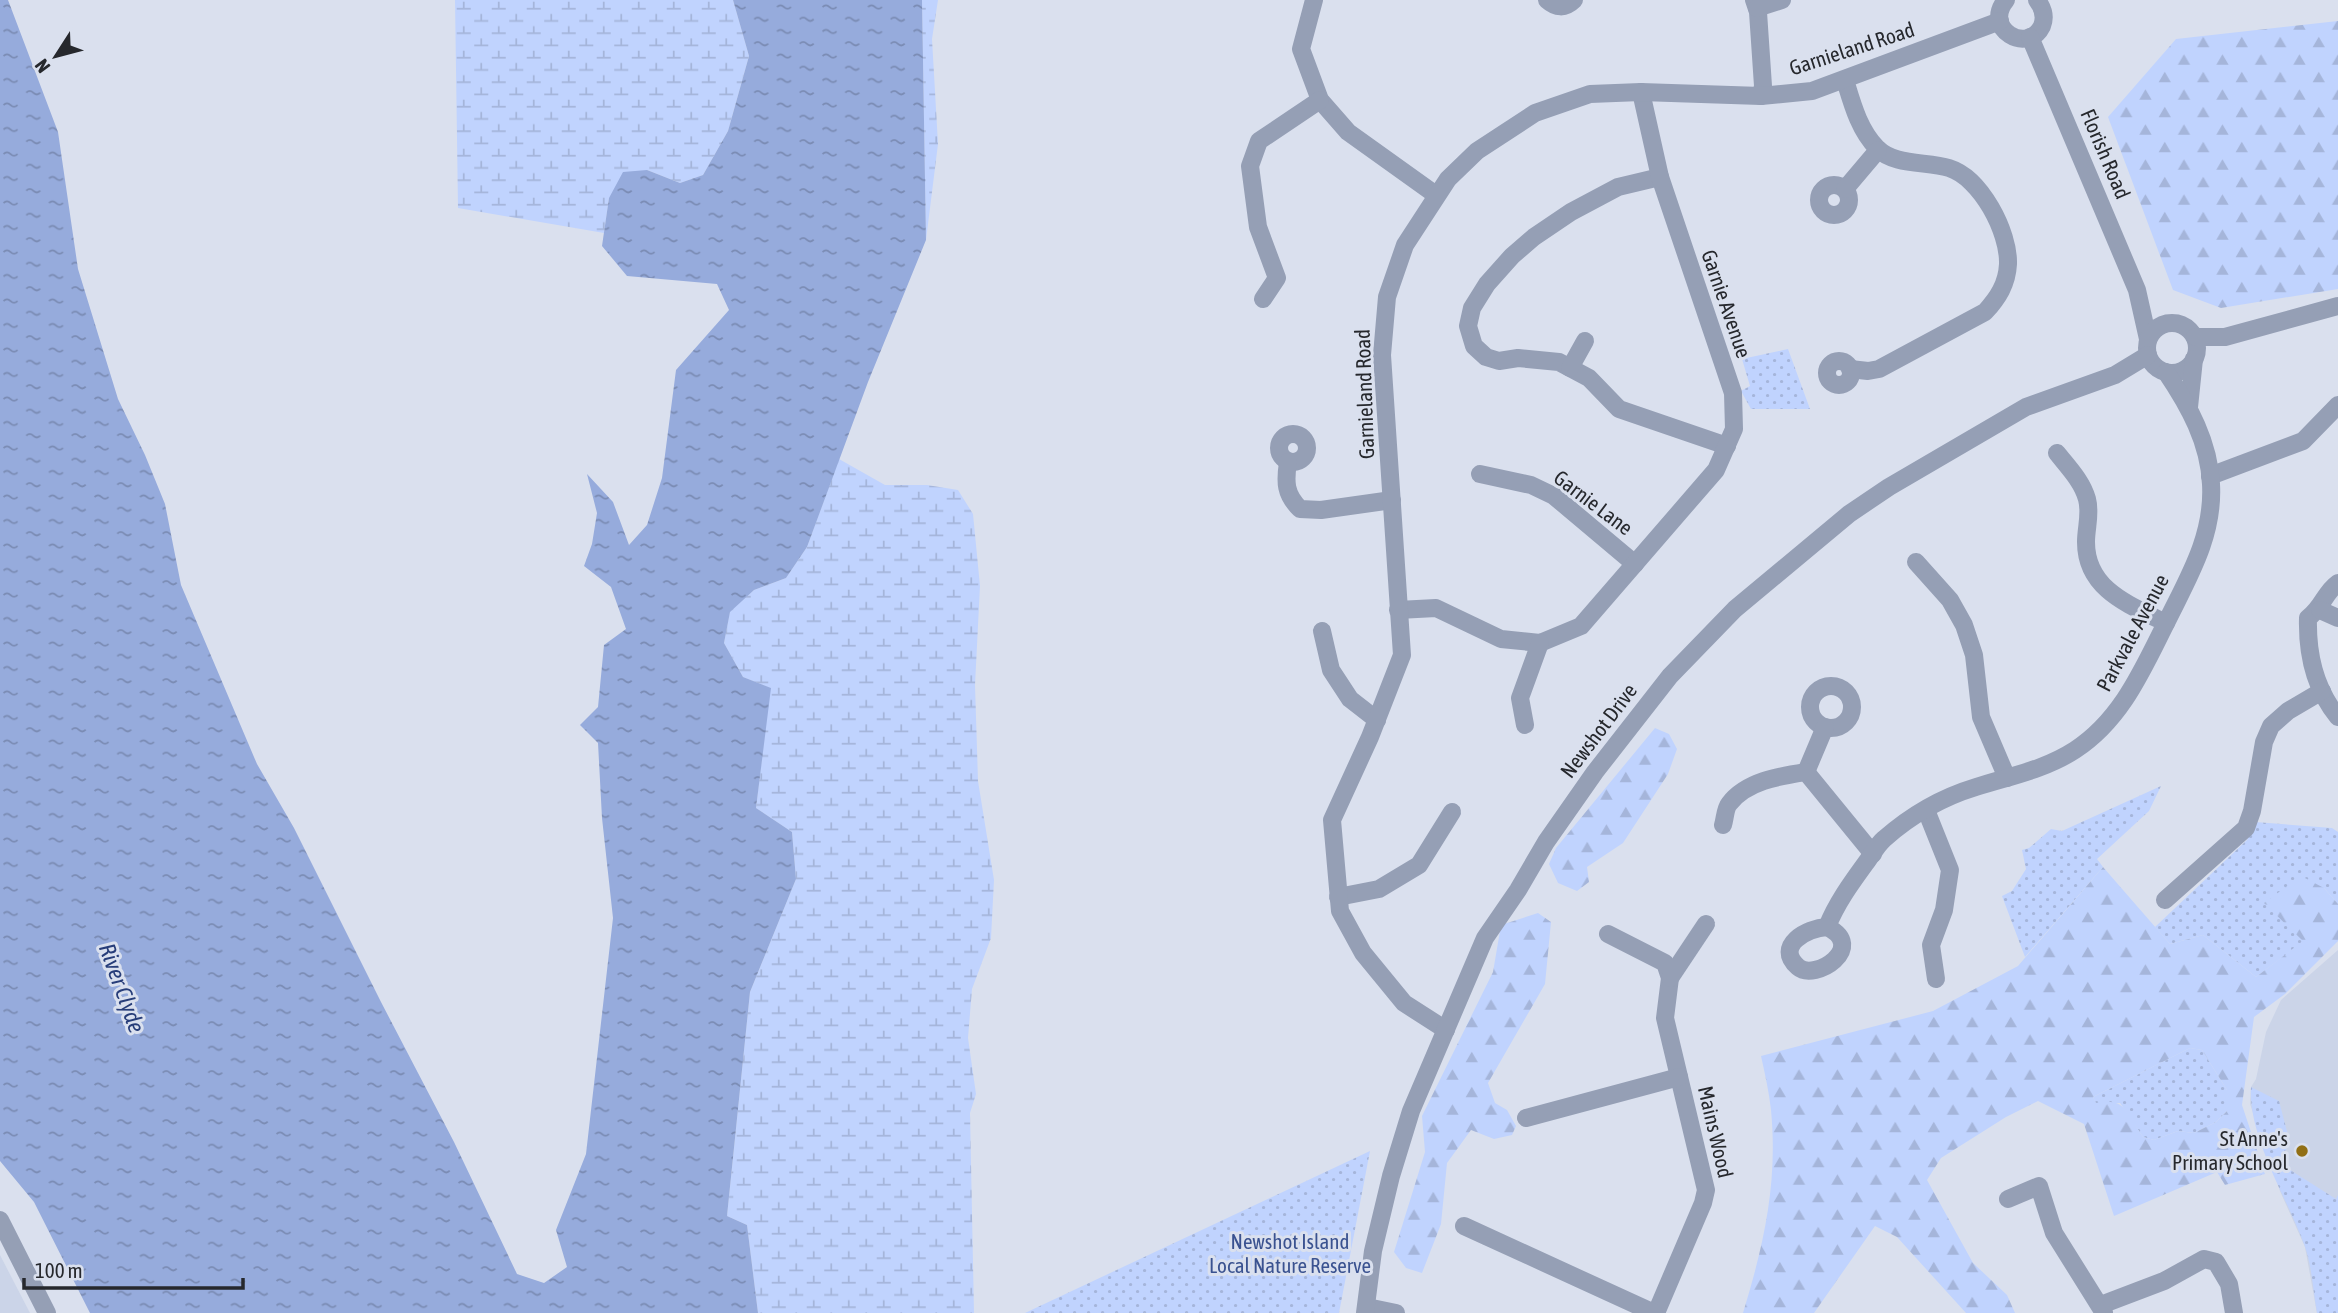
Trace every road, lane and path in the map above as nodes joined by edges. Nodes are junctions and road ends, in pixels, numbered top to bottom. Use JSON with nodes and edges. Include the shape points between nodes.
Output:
{"nodes":[{"id":1,"x":1314,"y":0,"type":"edge"},
{"id":2,"x":1547,"y":0,"type":"edge"},
{"id":3,"x":1574,"y":0,"type":"edge"},
{"id":4,"x":1782,"y":0,"type":"edge"},
{"id":5,"x":2006,"y":0,"type":"edge"},
{"id":6,"x":2046,"y":3,"type":"edge"},
{"id":7,"x":1756,"y":4,"type":"edge"},
{"id":8,"x":2000,"y":21,"type":"junction"},
{"id":9,"x":2030,"y":37,"type":"junction"},
{"id":10,"x":1845,"y":80,"type":"junction"},
{"id":11,"x":1641,"y":92,"type":"junction"},
{"id":12,"x":1761,"y":96,"type":"junction"},
{"id":13,"x":1320,"y":100,"type":"junction"},
{"id":14,"x":1878,"y":150,"type":"junction"},
{"id":15,"x":1660,"y":177,"type":"junction"},
{"id":16,"x":1845,"y":189,"type":"dead end"},
{"id":17,"x":1436,"y":195,"type":"junction"},
{"id":18,"x":2137,"y":290,"type":"junction"},
{"id":19,"x":1263,"y":299,"type":"dead end"},
{"id":20,"x":2338,"y":306,"type":"edge"},
{"id":21,"x":2161,"y":325,"type":"junction"},
{"id":22,"x":1585,"y":341,"type":"dead end"},
{"id":23,"x":2148,"y":347,"type":"junction"},
{"id":24,"x":2195,"y":350,"type":"junction"},
{"id":25,"x":1570,"y":368,"type":"junction"},
{"id":26,"x":1850,"y":369,"type":"dead end"},
{"id":27,"x":2164,"y":371,"type":"junction"},
{"id":28,"x":2115,"y":374,"type":"junction"},
{"id":29,"x":2338,"y":404,"type":"edge"},
{"id":30,"x":2189,"y":407,"type":"junction"},
{"id":31,"x":1727,"y":446,"type":"junction"},
{"id":32,"x":2057,"y":453,"type":"dead end"},
{"id":33,"x":1288,"y":462,"type":"dead end"},
{"id":34,"x":1480,"y":474,"type":"dead end"},
{"id":35,"x":2210,"y":476,"type":"junction"},
{"id":36,"x":1392,"y":500,"type":"junction"},
{"id":37,"x":1916,"y":562,"type":"dead end"},
{"id":38,"x":1635,"y":564,"type":"junction"},
{"id":39,"x":2338,"y":583,"type":"edge"},
{"id":40,"x":1398,"y":610,"type":"junction"},
{"id":41,"x":2320,"y":610,"type":"junction"},
{"id":42,"x":2338,"y":618,"type":"edge"},
{"id":43,"x":2166,"y":623,"type":"junction"},
{"id":44,"x":1322,"y":631,"type":"dead end"},
{"id":45,"x":1540,"y":643,"type":"junction"},
{"id":46,"x":2322,"y":691,"type":"junction"},
{"id":47,"x":2338,"y":717,"type":"edge"},
{"id":48,"x":1377,"y":720,"type":"junction"},
{"id":49,"x":1525,"y":725,"type":"dead end"},
{"id":50,"x":1825,"y":727,"type":"dead end"},
{"id":51,"x":1806,"y":772,"type":"junction"},
{"id":52,"x":2007,"y":778,"type":"junction"},
{"id":53,"x":1926,"y":810,"type":"junction"},
{"id":54,"x":1452,"y":812,"type":"dead end"},
{"id":55,"x":1723,"y":825,"type":"dead end"},
{"id":56,"x":1873,"y":853,"type":"junction"},
{"id":57,"x":1338,"y":897,"type":"junction"},
{"id":58,"x":2165,"y":900,"type":"dead end"},
{"id":59,"x":1706,"y":924,"type":"dead end"},
{"id":60,"x":1827,"y":927,"type":"dead end"},
{"id":61,"x":1608,"y":934,"type":"dead end"},
{"id":62,"x":1670,"y":978,"type":"junction"},
{"id":63,"x":1936,"y":979,"type":"dead end"},
{"id":64,"x":1446,"y":1030,"type":"junction"},
{"id":65,"x":1679,"y":1077,"type":"junction"},
{"id":66,"x":1526,"y":1118,"type":"dead end"},
{"id":67,"x":2008,"y":1199,"type":"dead end"},
{"id":68,"x":0,"y":1220,"type":"edge"},
{"id":69,"x":1464,"y":1227,"type":"dead end"},
{"id":70,"x":2102,"y":1309,"type":"edge"},
{"id":71,"x":1366,"y":1310,"type":"edge"},
{"id":72,"x":47,"y":1313,"type":"edge"},
{"id":73,"x":1396,"y":1313,"type":"edge"},
{"id":74,"x":1655,"y":1313,"type":"edge"},
{"id":75,"x":2234,"y":1313,"type":"edge"}],
"edges":[{"from":1,"to":13,"type":"street","via":[[1301,49]]},
{"from":2,"to":3,"type":"street","via":[[1558,6]]},
{"from":4,"to":7,"type":"street"},
{"from":5,"to":8,"type":"street"},
{"from":6,"to":9,"type":"street","via":[[2041,28]]},
{"from":7,"to":12,"type":"street"},
{"from":8,"to":9,"type":"street","via":[[2011,36]]},
{"from":8,"to":10,"type":"street","name":"Garnieland Road"},
{"from":9,"to":18,"type":"street","name":"Florish Road"},
{"from":10,"to":12,"type":"street","name":"Garnieland Road","via":[[1812,90]]},
{"from":10,"to":14,"type":"street","via":[[1865,132]]},
{"from":11,"to":12,"type":"street","name":"Garnieland Road"},
{"from":11,"to":15,"type":"street","name":"Garnie Avenue"},
{"from":11,"to":17,"type":"street","name":"Garnieland Road","via":[[1590,94],[1535,113],[1477,151]]},
{"from":13,"to":17,"type":"street","via":[[1348,132]]},
{"from":13,"to":19,"type":"street","via":[[1259,141],[1250,166],[1258,227],[1277,278]]},
{"from":14,"to":16,"type":"street"},
{"from":14,"to":26,"type":"street","via":[[1965,175],[1990,207],[2007,249],[2008,266],[1996,300],[1985,312],[1879,369]]},
{"from":15,"to":25,"type":"street","via":[[1618,187],[1534,237],[1496,274],[1472,308],[1468,326],[1475,346],[1486,357],[1559,362]]},
{"from":15,"to":31,"type":"street","name":"Garnie Avenue","via":[[1733,394],[1734,429]]},
{"from":17,"to":36,"type":"street","name":"Garnieland Road","via":[[1405,245],[1387,297],[1382,355]]},
{"from":18,"to":21,"type":"street","name":"Florish Road"},
{"from":18,"to":23,"type":"street","name":"Florish Road"},
{"from":20,"to":24,"type":"street","via":[[2225,337]]},
{"from":21,"to":23,"type":"street","via":[[2153,331]]},
{"from":21,"to":24,"type":"street","via":[[2181,324]]},
{"from":22,"to":25,"type":"street"},
{"from":23,"to":27,"type":"street","via":[[2151,362]]},
{"from":23,"to":28,"type":"street","name":"Newshot Drive"},
{"from":24,"to":27,"type":"street","via":[[2189,366],[2178,372]]},
{"from":24,"to":30,"type":"street","name":"Parkvale Avenue"},
{"from":25,"to":31,"type":"street","via":[[1589,378],[1619,410]]},
{"from":27,"to":28,"type":"street","name":"Newshot Drive"},
{"from":27,"to":30,"type":"street","name":"Parkvale Avenue"},
{"from":28,"to":64,"type":"street","name":"Newshot Drive","via":[[2026,407],[1918,468],[1849,514],[1735,608],[1670,676],[1546,842],[1485,939]]},
{"from":29,"to":35,"type":"street","via":[[2303,441]]},
{"from":30,"to":35,"type":"street","name":"Parkvale Avenue"},
{"from":31,"to":38,"type":"street","name":"Garnie Avenue","via":[[1716,470]]},
{"from":32,"to":43,"type":"street","via":[[2087,499],[2087,553],[2094,575],[2115,597]]},
{"from":33,"to":36,"type":"street","via":[[1285,485],[1300,509]]},
{"from":34,"to":38,"type":"street","name":"Garnie Lane","via":[[1531,485],[1554,496]]},
{"from":35,"to":43,"type":"street","name":"Parkvale Avenue","via":[[2210,512],[2203,545]]},
{"from":36,"to":40,"type":"street","name":"Garnieland Road"},
{"from":37,"to":52,"type":"street","via":[[1950,600],[1964,625],[1981,717]]},
{"from":38,"to":45,"type":"street","name":"Garnie Avenue","via":[[1581,626]]},
{"from":39,"to":41,"type":"street"},
{"from":40,"to":45,"type":"street","name":"Garnie Avenue","via":[[1436,608],[1502,639]]},
{"from":40,"to":48,"type":"street","name":"Garnieland Road","via":[[1402,655]]},
{"from":41,"to":42,"type":"street"},
{"from":41,"to":46,"type":"street","via":[[2308,618],[2308,642]]},
{"from":43,"to":52,"type":"street","name":"Parkvale Avenue","via":[[2134,687],[2104,726],[2059,759]]},
{"from":44,"to":48,"type":"street","via":[[1331,670],[1350,699]]},
{"from":45,"to":49,"type":"street","via":[[1520,698]]},
{"from":46,"to":47,"type":"street"},
{"from":46,"to":58,"type":"street","via":[[2272,726],[2262,750],[2245,828]]},
{"from":48,"to":57,"type":"street","name":"Garnieland Road","via":[[1332,820]]},
{"from":50,"to":51,"type":"street"},
{"from":51,"to":55,"type":"street","via":[[1773,777],[1746,789],[1728,805]]},
{"from":51,"to":56,"type":"street"},
{"from":52,"to":53,"type":"street","name":"Parkvale Avenue","via":[[1956,794]]},
{"from":53,"to":56,"type":"street","name":"Parkvale Avenue","via":[[1883,840]]},
{"from":53,"to":63,"type":"street","via":[[1950,870],[1944,910],[1931,945]]},
{"from":54,"to":57,"type":"street","via":[[1419,865],[1379,889]]},
{"from":56,"to":60,"type":"street","name":"Parkvale Avenue","via":[[1836,905]]},
{"from":57,"to":64,"type":"street","name":"Garnieland Road","via":[[1340,911],[1363,953],[1404,1003]]},
{"from":59,"to":62,"type":"street"},
{"from":61,"to":62,"type":"street","via":[[1665,963]]},
{"from":62,"to":65,"type":"street","name":"Mains Wood","via":[[1665,1018]]},
{"from":64,"to":71,"type":"street","name":"Newshot Drive","via":[[1411,1111],[1391,1176],[1373,1251]]},
{"from":65,"to":66,"type":"street","name":"Mains Wood"},
{"from":65,"to":74,"type":"street","name":"Mains Wood","via":[[1706,1190]]},
{"from":67,"to":70,"type":"street","via":[[2039,1186],[2054,1233]]},
{"from":68,"to":72,"type":"street"},
{"from":69,"to":74,"type":"street","name":"Mains Wood"},
{"from":70,"to":75,"type":"street","via":[[2204,1259],[2216,1262],[2229,1284]]},
{"from":71,"to":73,"type":"street"}]}
